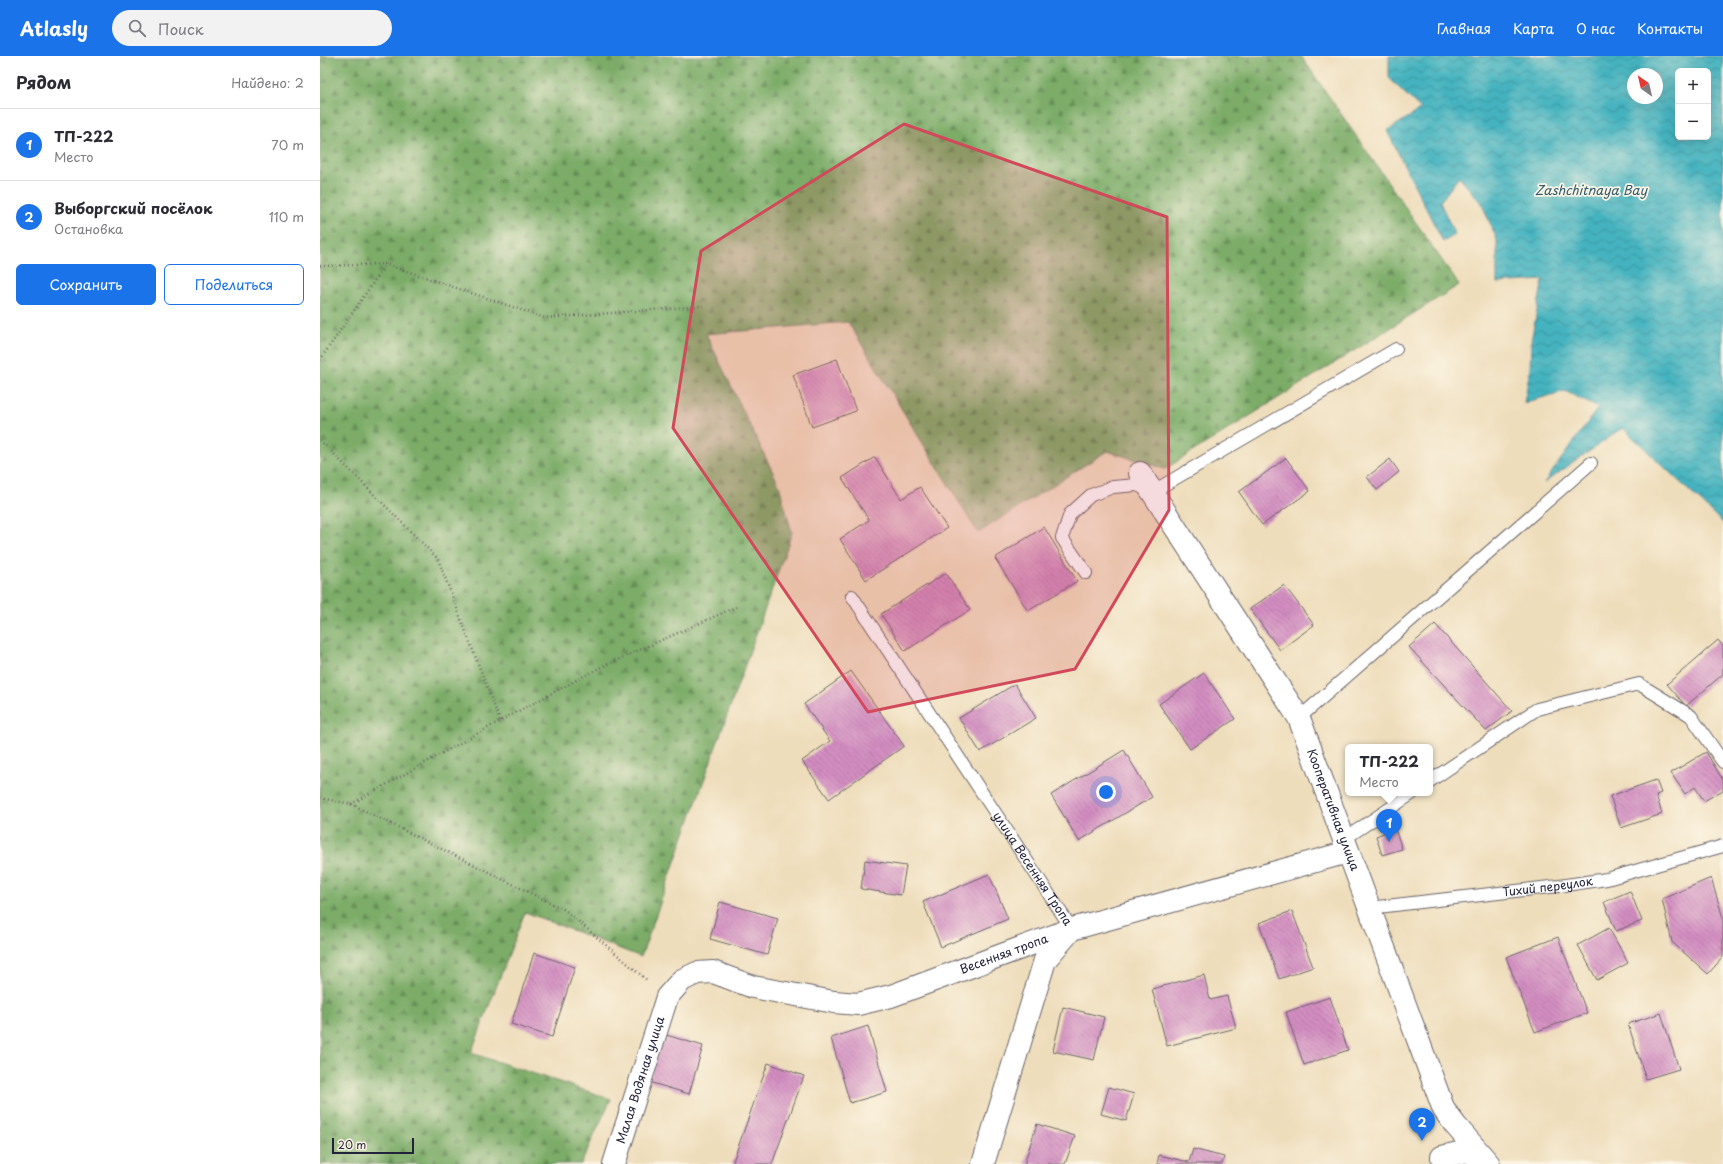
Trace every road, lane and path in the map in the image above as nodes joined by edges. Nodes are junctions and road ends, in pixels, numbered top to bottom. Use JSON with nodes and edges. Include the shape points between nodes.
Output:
{"nodes":[{"id":1,"x":386,"y":264,"type":"junction"},
{"id":2,"x":320,"y":266,"type":"edge"},
{"id":3,"x":703,"y":306,"type":"dead end"},
{"id":4,"x":1396,"y":349,"type":"dead end"},
{"id":5,"x":320,"y":360,"type":"edge"},
{"id":6,"x":320,"y":440,"type":"edge"},
{"id":7,"x":1591,"y":463,"type":"dead end"},
{"id":8,"x":1140,"y":473,"type":"dead end"},
{"id":9,"x":1152,"y":492,"type":"junction"},
{"id":10,"x":1086,"y":573,"type":"dead end"},
{"id":11,"x":852,"y":596,"type":"dead end"},
{"id":12,"x":736,"y":607,"type":"dead end"},
{"id":13,"x":1299,"y":718,"type":"junction"},
{"id":14,"x":500,"y":720,"type":"junction"},
{"id":15,"x":1723,"y":762,"type":"edge"},
{"id":16,"x":1433,"y":779,"type":"edge"},
{"id":17,"x":1408,"y":796,"type":"edge"},
{"id":18,"x":320,"y":798,"type":"edge"},
{"id":19,"x":351,"y":804,"type":"junction"},
{"id":20,"x":1346,"y":845,"type":"junction"},
{"id":21,"x":1723,"y":846,"type":"edge"},
{"id":22,"x":1370,"y":908,"type":"junction"},
{"id":23,"x":1072,"y":929,"type":"junction"},
{"id":24,"x":667,"y":997,"type":"junction"},
{"id":25,"x":1456,"y":1126,"type":"junction"},
{"id":26,"x":1440,"y":1160,"type":"edge"},
{"id":27,"x":1488,"y":1163,"type":"edge"},
{"id":28,"x":614,"y":1164,"type":"edge"},
{"id":29,"x":983,"y":1164,"type":"edge"}],
"edges":[{"from":1,"to":2,"type":"path"},
{"from":1,"to":3,"type":"path","via":[[545,318]]},
{"from":1,"to":5,"type":"path"},
{"from":4,"to":9,"type":"lane"},
{"from":6,"to":14,"type":"path","via":[[438,559]]},
{"from":7,"to":13,"type":"lane"},
{"from":8,"to":9,"type":"street","name":"Кооперативная улица"},
{"from":9,"to":10,"type":"lane","via":[[1137,485],[1113,486],[1091,495],[1070,514],[1062,538]]},
{"from":9,"to":13,"type":"street","name":"Кооперативная улица"},
{"from":11,"to":23,"type":"lane","name":"улица Весенняя Тропа"},
{"from":12,"to":14,"type":"path","via":[[599,668]]},
{"from":13,"to":20,"type":"street","name":"Кооперативная улица"},
{"from":14,"to":19,"type":"path"},
{"from":15,"to":16,"type":"lane","via":[[1691,716],[1639,684],[1537,709]]},
{"from":17,"to":20,"type":"lane"},
{"from":18,"to":19,"type":"path"},
{"from":19,"to":24,"type":"path","via":[[565,910]]},
{"from":20,"to":22,"type":"street","name":"Кооперативная улица"},
{"from":20,"to":23,"type":"street","name":"Весенняя тропа"},
{"from":21,"to":22,"type":"lane","name":"Тихий переулок","via":[[1607,879]]},
{"from":22,"to":25,"type":"street","name":"Кооперативная улица","via":[[1444,1110]]},
{"from":23,"to":24,"type":"street","name":"Весенняя тропа","via":[[891,996],[858,1004],[753,987],[713,972],[697,973],[682,980]]},
{"from":23,"to":29,"type":"street","name":"улица Весенняя Тропа","via":[[1045,960]]},
{"from":24,"to":28,"type":"street","name":"Малая Водяная улица"},
{"from":25,"to":26,"type":"street"},
{"from":25,"to":27,"type":"street","name":"Кооперативная улица"},
{"from":26,"to":27,"type":"street","via":[[1467,1151]]}]}
